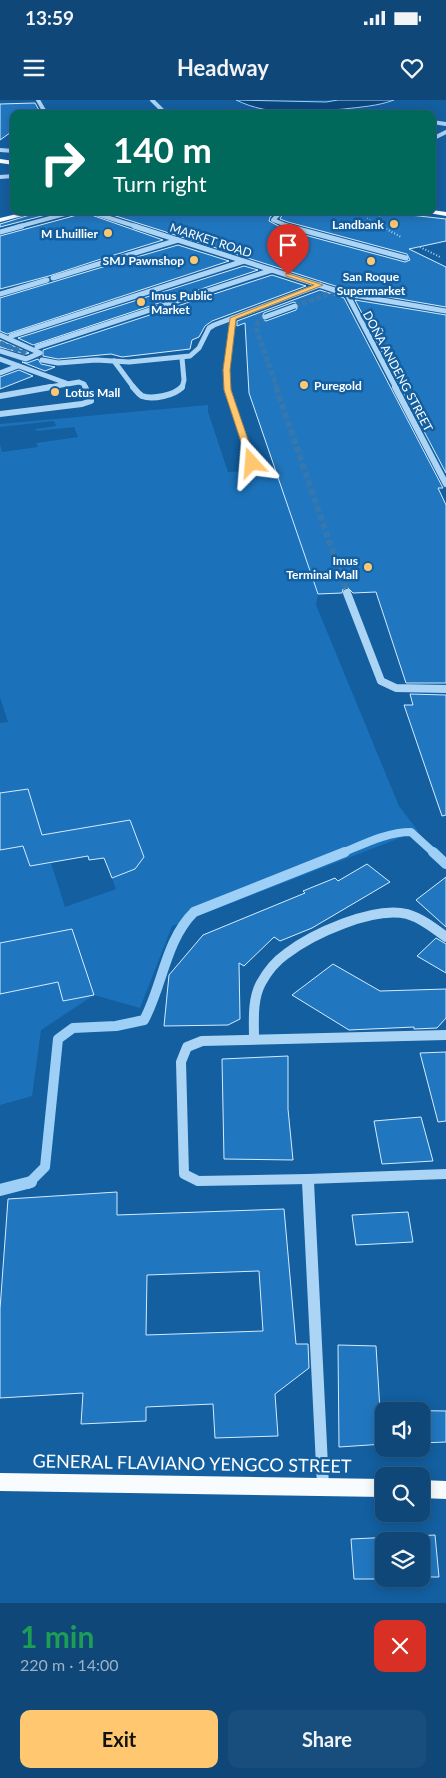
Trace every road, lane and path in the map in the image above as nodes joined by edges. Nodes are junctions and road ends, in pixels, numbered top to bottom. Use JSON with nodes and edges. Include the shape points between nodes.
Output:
{"nodes":[{"id":1,"x":152,"y":100,"type":"edge"},
{"id":2,"x":162,"y":110,"type":"edge"},
{"id":3,"x":21,"y":215,"type":"edge"},
{"id":4,"x":62,"y":215,"type":"edge"},
{"id":5,"x":100,"y":215,"type":"edge"},
{"id":6,"x":278,"y":215,"type":"dead end"},
{"id":7,"x":385,"y":215,"type":"edge"},
{"id":8,"x":380,"y":216,"type":"dead end"},
{"id":9,"x":0,"y":220,"type":"edge"},
{"id":10,"x":0,"y":232,"type":"edge"},
{"id":11,"x":178,"y":240,"type":"junction"},
{"id":12,"x":406,"y":258,"type":"dead end"},
{"id":13,"x":112,"y":260,"type":"dead end"},
{"id":14,"x":244,"y":261,"type":"junction"},
{"id":15,"x":105,"y":262,"type":"dead end"},
{"id":16,"x":272,"y":270,"type":"junction"},
{"id":17,"x":53,"y":278,"type":"dead end"},
{"id":18,"x":47,"y":280,"type":"dead end"},
{"id":19,"x":320,"y":285,"type":"junction"},
{"id":20,"x":0,"y":294,"type":"edge"},
{"id":21,"x":347,"y":294,"type":"junction"},
{"id":22,"x":295,"y":306,"type":"tunnel mouth"},
{"id":23,"x":446,"y":311,"type":"edge"},
{"id":24,"x":265,"y":317,"type":"dead end"},
{"id":25,"x":233,"y":318,"type":"junction"},
{"id":26,"x":0,"y":335,"type":"edge"},
{"id":27,"x":11,"y":336,"type":"dead end"},
{"id":28,"x":37,"y":347,"type":"tunnel mouth"},
{"id":29,"x":0,"y":351,"type":"edge"},
{"id":30,"x":16,"y":357,"type":"junction"},
{"id":31,"x":182,"y":358,"type":"junction"},
{"id":32,"x":0,"y":359,"type":"edge"},
{"id":33,"x":42,"y":360,"type":"dead end"},
{"id":34,"x":114,"y":361,"type":"junction"},
{"id":35,"x":58,"y":363,"type":"junction"},
{"id":36,"x":18,"y":366,"type":"junction"},
{"id":37,"x":0,"y":373,"type":"edge"},
{"id":38,"x":67,"y":383,"type":"junction"},
{"id":39,"x":0,"y":396,"type":"edge"},
{"id":40,"x":0,"y":414,"type":"edge"},
{"id":41,"x":252,"y":463,"type":"dead end"},
{"id":42,"x":446,"y":484,"type":"edge"},
{"id":43,"x":347,"y":593,"type":"tunnel mouth"},
{"id":44,"x":446,"y":689,"type":"edge"},
{"id":45,"x":446,"y":937,"type":"edge"},
{"id":46,"x":446,"y":1035,"type":"edge"},
{"id":47,"x":254,"y":1039,"type":"junction"},
{"id":48,"x":446,"y":1174,"type":"edge"},
{"id":49,"x":308,"y":1179,"type":"junction"},
{"id":50,"x":0,"y":1482,"type":"edge"},
{"id":51,"x":322,"y":1486,"type":"junction"},
{"id":52,"x":375,"y":1488,"type":"edge"},
{"id":53,"x":430,"y":1489,"type":"edge"},
{"id":54,"x":446,"y":1490,"type":"edge"}],
"edges":[{"from":1,"to":2,"type":"street"},
{"from":3,"to":9,"type":"main road"},
{"from":4,"to":10,"type":"street"},
{"from":5,"to":11,"type":"street","name":"MARKET ROAD"},
{"from":6,"to":12,"type":"street","via":[[272,220],[279,224]]},
{"from":7,"to":8,"type":"path"},
{"from":11,"to":13,"type":"street"},
{"from":11,"to":14,"type":"street","name":"MARKET ROAD"},
{"from":14,"to":16,"type":"street","name":"MARKET ROAD"},
{"from":14,"to":27,"type":"street"},
{"from":15,"to":17,"type":"street"},
{"from":16,"to":19,"type":"street","name":"MARKET ROAD"},
{"from":16,"to":28,"type":"street"},
{"from":18,"to":20,"type":"street"},
{"from":19,"to":21,"type":"street","name":"MARKET ROAD"},
{"from":19,"to":25,"type":"street"},
{"from":21,"to":23,"type":"street","name":"MARKET ROAD"},
{"from":21,"to":42,"type":"street","name":"DOÑA ANDENG STREET"},
{"from":22,"to":24,"type":"street"},
{"from":25,"to":31,"type":"street","via":[[209,328],[195,354]]},
{"from":25,"to":41,"type":"street","via":[[226,370],[227,390]]},
{"from":26,"to":30,"type":"street","via":[[40,353],[31,358]]},
{"from":29,"to":30,"type":"street"},
{"from":30,"to":35,"type":"street","via":[[41,367]]},
{"from":31,"to":34,"type":"street"},
{"from":31,"to":34,"type":"street","via":[[184,386],[175,394],[160,396],[141,395]]},
{"from":32,"to":36,"type":"street"},
{"from":33,"to":35,"type":"street"},
{"from":34,"to":35,"type":"street"},
{"from":36,"to":37,"type":"street"},
{"from":36,"to":38,"type":"street"},
{"from":38,"to":39,"type":"street"},
{"from":38,"to":40,"type":"street","via":[[83,383],[91,401]]},
{"from":43,"to":44,"type":"street","via":[[381,681],[396,688]]},
{"from":45,"to":47,"type":"street","via":[[406,914],[380,914],[313,937],[284,955],[260,984],[253,1014]]},
{"from":46,"to":47,"type":"street"},
{"from":47,"to":49,"type":"street","via":[[202,1041],[187,1047],[181,1062],[184,1174],[198,1181]]},
{"from":48,"to":49,"type":"street"},
{"from":49,"to":51,"type":"street"},
{"from":50,"to":51,"type":"main road","name":"GENERAL FLAVIANO YENGCO STREET"},
{"from":51,"to":52,"type":"main road","name":"GENERAL FLAVIANO YENGCO STREET"},
{"from":53,"to":54,"type":"main road"}]}
